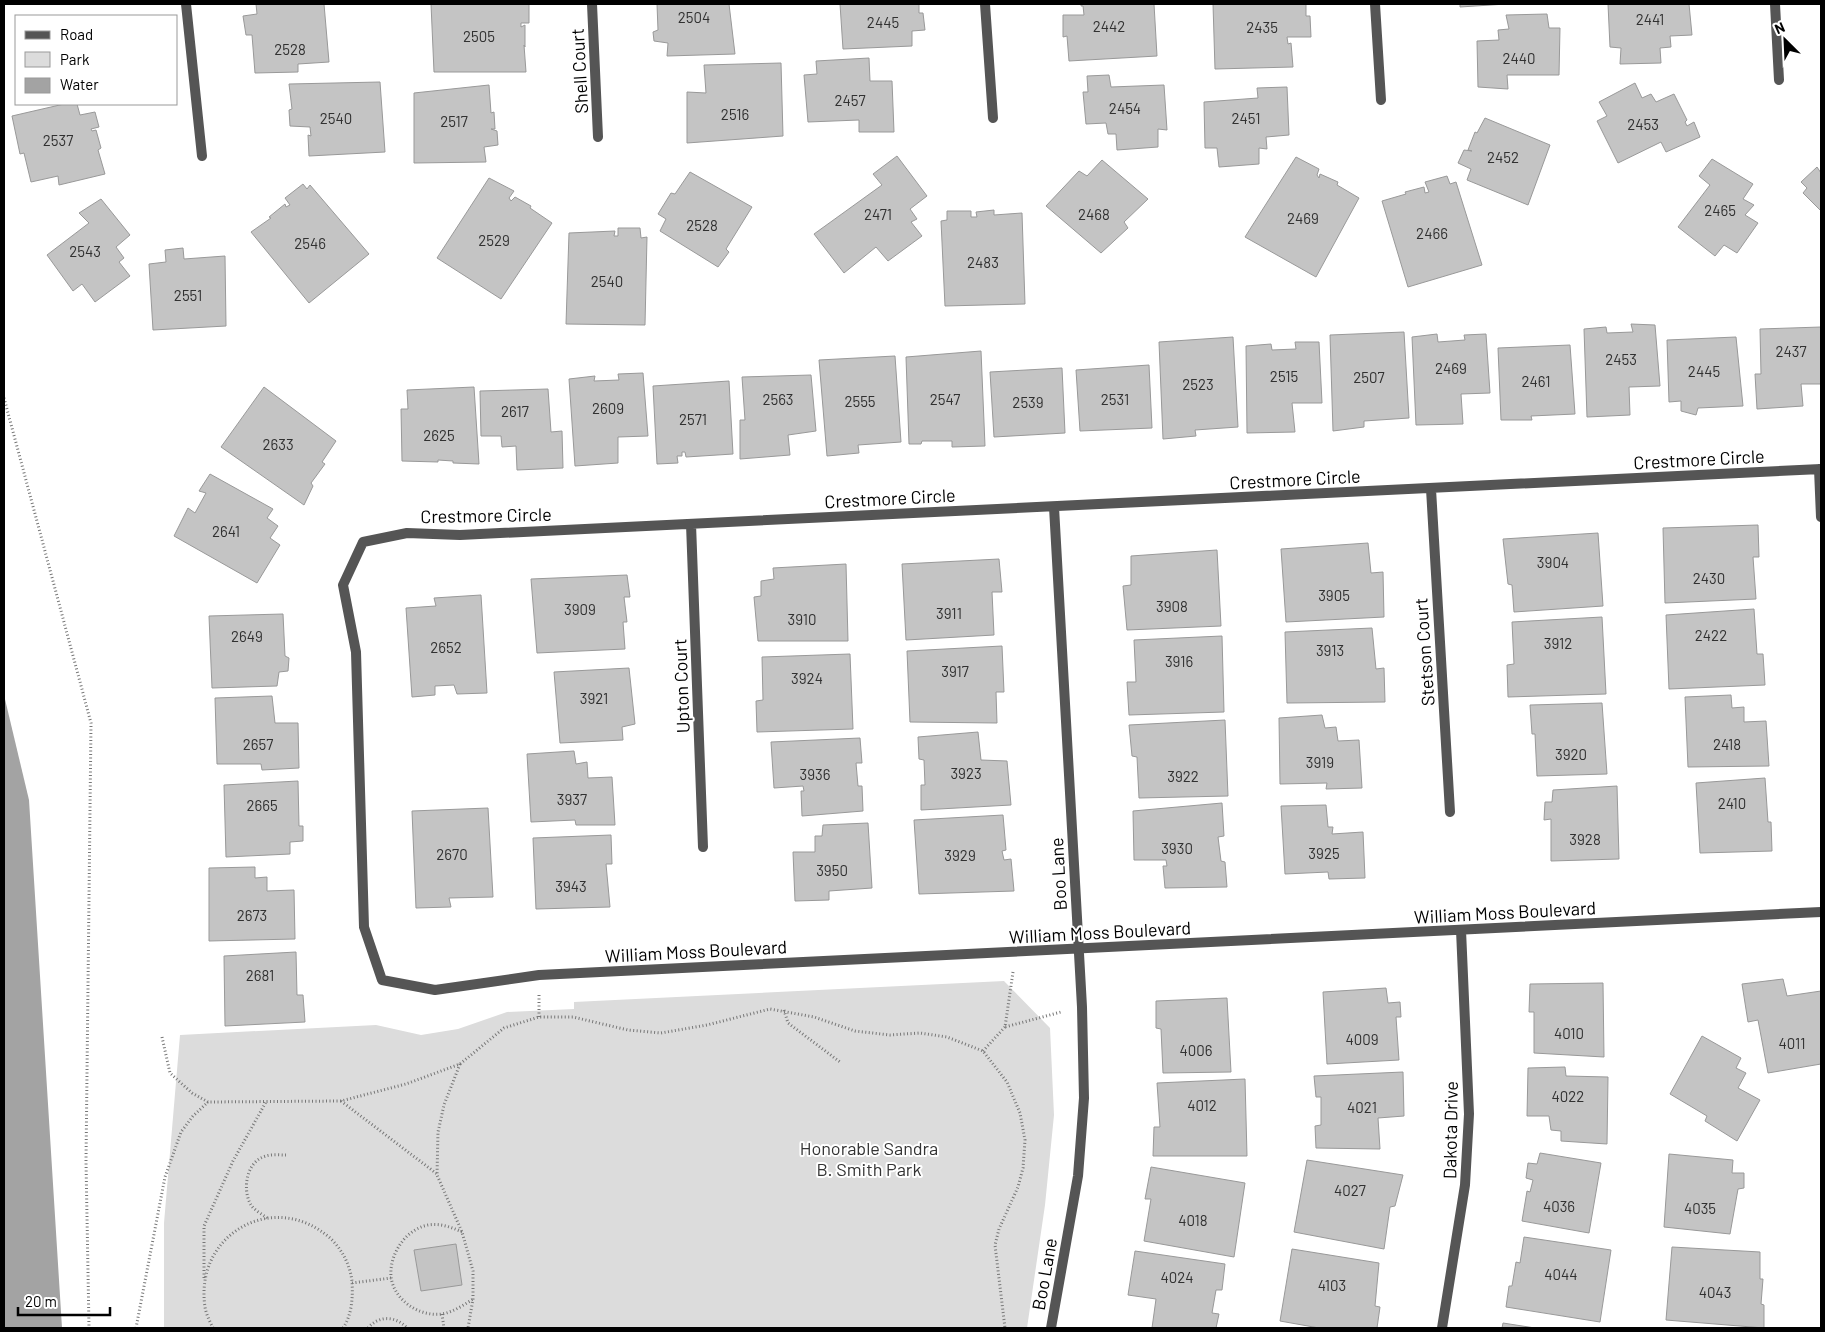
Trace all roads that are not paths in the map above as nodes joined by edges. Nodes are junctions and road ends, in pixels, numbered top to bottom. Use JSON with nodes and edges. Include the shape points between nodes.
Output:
{"nodes":[{"id":1,"x":186,"y":4,"type":"edge"},
{"id":2,"x":592,"y":4,"type":"edge"},
{"id":3,"x":985,"y":4,"type":"edge"},
{"id":4,"x":1375,"y":4,"type":"edge"},
{"id":5,"x":1775,"y":4,"type":"edge"},
{"id":6,"x":1779,"y":80,"type":"dead end"},
{"id":7,"x":1381,"y":100,"type":"dead end"},
{"id":8,"x":993,"y":118,"type":"dead end"},
{"id":9,"x":598,"y":137,"type":"dead end"},
{"id":10,"x":202,"y":156,"type":"dead end"},
{"id":11,"x":1820,"y":469,"type":"edge"},
{"id":12,"x":1431,"y":489,"type":"junction"},
{"id":13,"x":1054,"y":507,"type":"junction"},
{"id":14,"x":1821,"y":517,"type":"edge"},
{"id":15,"x":691,"y":524,"type":"junction"},
{"id":16,"x":1450,"y":812,"type":"dead end"},
{"id":17,"x":703,"y":847,"type":"dead end"},
{"id":18,"x":1821,"y":912,"type":"edge"},
{"id":19,"x":1461,"y":930,"type":"junction"},
{"id":20,"x":1079,"y":949,"type":"junction"},
{"id":21,"x":382,"y":980,"type":"joint"},
{"id":22,"x":1052,"y":1328,"type":"edge"},
{"id":23,"x":1442,"y":1328,"type":"edge"}],
"edges":[{"from":1,"to":10,"type":"street"},
{"from":2,"to":9,"type":"street","name":"Shell Court"},
{"from":3,"to":8,"type":"street"},
{"from":4,"to":7,"type":"street"},
{"from":5,"to":6,"type":"street"},
{"from":11,"to":12,"type":"street","name":"Crestmore Circle"},
{"from":11,"to":14,"type":"street","name":"Crestmore Circle"},
{"from":12,"to":13,"type":"street","name":"Crestmore Circle"},
{"from":12,"to":16,"type":"street","name":"Stetson Court"},
{"from":13,"to":15,"type":"street","name":"Crestmore Circle"},
{"from":13,"to":20,"type":"street","name":"Boo Lane"},
{"from":15,"to":17,"type":"street","name":"Upton Court"},
{"from":15,"to":21,"type":"street","name":"Crestmore Circle","via":[[460,535],[407,533],[362,542],[343,585],[356,652],[364,927]]},
{"from":18,"to":19,"type":"street","name":"William Moss Boulevard"},
{"from":19,"to":20,"type":"street","name":"William Moss Boulevard"},
{"from":19,"to":23,"type":"street","name":"Dakota Drive","via":[[1469,1114],[1465,1185]]},
{"from":20,"to":21,"type":"street","name":"William Moss Boulevard","via":[[539,975],[435,990]]},
{"from":20,"to":22,"type":"street","name":"Boo Lane","via":[[1084,1098],[1078,1176]]}]}
